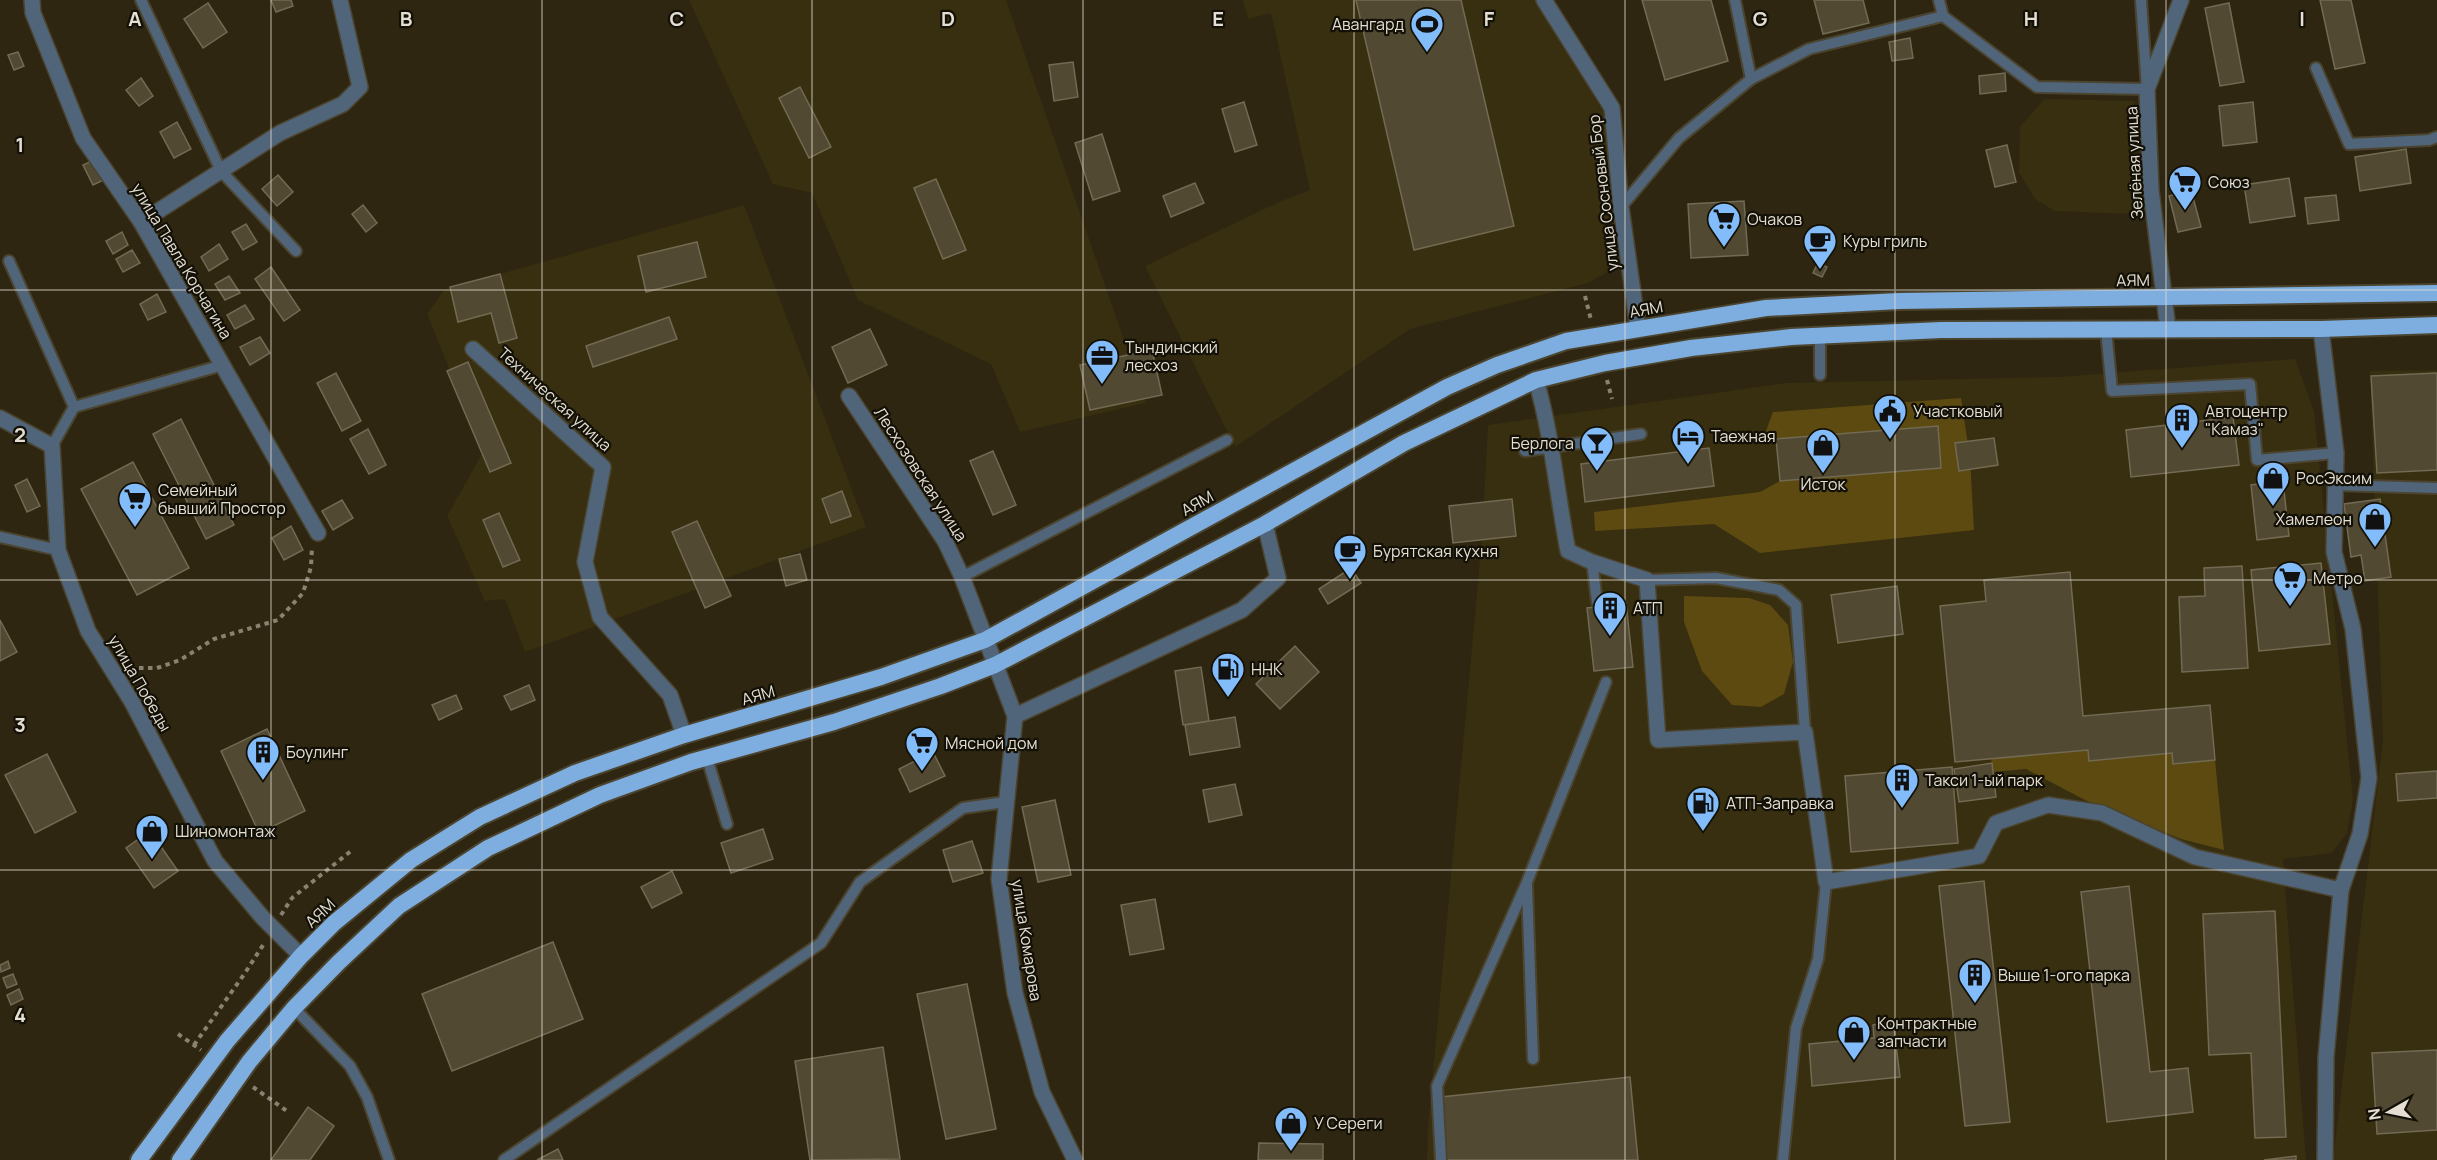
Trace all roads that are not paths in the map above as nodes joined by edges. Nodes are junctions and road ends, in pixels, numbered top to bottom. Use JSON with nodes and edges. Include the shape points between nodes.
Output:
{"nodes":[{"id":1,"x":32,"y":0,"type":"edge"},
{"id":2,"x":141,"y":0,"type":"edge"},
{"id":3,"x":340,"y":0,"type":"edge"},
{"id":4,"x":1544,"y":0,"type":"edge"},
{"id":5,"x":1735,"y":0,"type":"edge"},
{"id":6,"x":1939,"y":0,"type":"edge"},
{"id":7,"x":2141,"y":0,"type":"edge"},
{"id":8,"x":2181,"y":0,"type":"edge"},
{"id":9,"x":1943,"y":16,"type":"junction"},
{"id":10,"x":2316,"y":68,"type":"dead end"},
{"id":11,"x":1752,"y":80,"type":"junction"},
{"id":12,"x":2148,"y":89,"type":"junction"},
{"id":13,"x":2437,"y":136,"type":"edge"},
{"id":14,"x":221,"y":171,"type":"junction"},
{"id":15,"x":1621,"y":207,"type":"junction"},
{"id":16,"x":141,"y":222,"type":"junction"},
{"id":17,"x":296,"y":251,"type":"dead end"},
{"id":18,"x":9,"y":261,"type":"dead end"},
{"id":19,"x":2437,"y":293,"type":"edge"},
{"id":20,"x":2164,"y":297,"type":"junction"},
{"id":21,"x":2437,"y":326,"type":"edge"},
{"id":22,"x":1638,"y":328,"type":"junction"},
{"id":23,"x":2168,"y":329,"type":"junction"},
{"id":24,"x":2321,"y":329,"type":"junction"},
{"id":25,"x":2106,"y":330,"type":"junction"},
{"id":26,"x":1820,"y":336,"type":"junction"},
{"id":27,"x":473,"y":349,"type":"dead end"},
{"id":28,"x":223,"y":365,"type":"junction"},
{"id":29,"x":1820,"y":375,"type":"dead end"},
{"id":30,"x":1536,"y":380,"type":"junction"},
{"id":31,"x":849,"y":396,"type":"dead end"},
{"id":32,"x":74,"y":408,"type":"junction"},
{"id":33,"x":0,"y":418,"type":"edge"},
{"id":34,"x":1641,"y":434,"type":"dead end"},
{"id":35,"x":1227,"y":440,"type":"dead end"},
{"id":36,"x":52,"y":446,"type":"junction"},
{"id":37,"x":1550,"y":447,"type":"junction"},
{"id":38,"x":1525,"y":451,"type":"dead end"},
{"id":39,"x":2336,"y":453,"type":"junction"},
{"id":40,"x":2335,"y":484,"type":"junction"},
{"id":41,"x":2437,"y":488,"type":"edge"},
{"id":42,"x":1265,"y":524,"type":"junction"},
{"id":43,"x":318,"y":533,"type":"road end"},
{"id":44,"x":0,"y":537,"type":"edge"},
{"id":45,"x":58,"y":550,"type":"junction"},
{"id":46,"x":1592,"y":562,"type":"junction"},
{"id":47,"x":962,"y":577,"type":"junction"},
{"id":48,"x":1647,"y":580,"type":"junction"},
{"id":49,"x":1597,"y":602,"type":"dead end"},
{"id":50,"x":985,"y":640,"type":"junction"},
{"id":51,"x":995,"y":665,"type":"junction"},
{"id":52,"x":1606,"y":682,"type":"dead end"},
{"id":53,"x":1015,"y":716,"type":"junction"},
{"id":54,"x":1805,"y":732,"type":"junction"},
{"id":55,"x":684,"y":735,"type":"junction"},
{"id":56,"x":707,"y":758,"type":"junction"},
{"id":57,"x":1005,"y":802,"type":"junction"},
{"id":58,"x":727,"y":824,"type":"dead end"},
{"id":59,"x":1527,"y":882,"type":"junction"},
{"id":60,"x":1826,"y":882,"type":"junction"},
{"id":61,"x":2341,"y":890,"type":"junction"},
{"id":62,"x":302,"y":956,"type":"junction"},
{"id":63,"x":294,"y":1008,"type":"junction"},
{"id":64,"x":1533,"y":1059,"type":"dead end"},
{"id":65,"x":139,"y":1160,"type":"edge"},
{"id":66,"x":180,"y":1160,"type":"edge"},
{"id":67,"x":389,"y":1160,"type":"edge"},
{"id":68,"x":504,"y":1160,"type":"edge"},
{"id":69,"x":1075,"y":1160,"type":"edge"},
{"id":70,"x":1441,"y":1160,"type":"edge"},
{"id":71,"x":1783,"y":1160,"type":"edge"},
{"id":72,"x":2325,"y":1160,"type":"edge"}],
"edges":[{"from":1,"to":16,"type":"street","name":"улица Павла Корчагина","via":[[33,13],[83,138]]},
{"from":2,"to":14,"type":"lane"},
{"from":3,"to":14,"type":"street","via":[[360,87],[343,104],[280,133]]},
{"from":4,"to":15,"type":"street","name":"улица Сосновый Бор","via":[[1612,108]]},
{"from":5,"to":11,"type":"lane"},
{"from":6,"to":9,"type":"lane"},
{"from":7,"to":12,"type":"lane"},
{"from":8,"to":12,"type":"street","name":"Зелёная улица"},
{"from":9,"to":11,"type":"lane","via":[[1809,49]]},
{"from":9,"to":12,"type":"lane","via":[[2037,87]]},
{"from":10,"to":13,"type":"lane","via":[[2349,144],[2429,140]]},
{"from":11,"to":15,"type":"lane","via":[[1679,138]]},
{"from":12,"to":20,"type":"street","name":"Зелёная улица","via":[[2151,190]]},
{"from":14,"to":16,"type":"street"},
{"from":14,"to":17,"type":"lane"},
{"from":15,"to":22,"type":"street","name":"улица Сосновый Бор"},
{"from":16,"to":28,"type":"street","name":"улица Павла Корчагина"},
{"from":18,"to":32,"type":"lane"},
{"from":19,"to":20,"type":"highway","name":"АЯМ"},
{"from":20,"to":22,"type":"highway","name":"АЯМ","via":[[1899,301],[1777,308]]},
{"from":20,"to":23,"type":"street","name":"Зелёная улица"},
{"from":21,"to":24,"type":"highway"},
{"from":22,"to":50,"type":"highway","name":"АЯМ","via":[[1566,341],[1447,387]]},
{"from":23,"to":24,"type":"highway"},
{"from":23,"to":25,"type":"highway"},
{"from":24,"to":39,"type":"street"},
{"from":25,"to":26,"type":"highway","via":[[1941,330]]},
{"from":25,"to":39,"type":"lane","via":[[2112,391],[2250,384],[2257,460]]},
{"from":26,"to":29,"type":"lane"},
{"from":26,"to":30,"type":"highway","via":[[1691,348]]},
{"from":27,"to":55,"type":"street","name":"Техническая улица","via":[[603,468],[585,562],[600,617],[670,695]]},
{"from":28,"to":32,"type":"lane"},
{"from":28,"to":43,"type":"street","name":"улица Павла Корчагина"},
{"from":30,"to":37,"type":"street"},
{"from":30,"to":42,"type":"highway","via":[[1404,443]]},
{"from":31,"to":47,"type":"street","name":"Лесхозовская улица","via":[[945,541]]},
{"from":32,"to":36,"type":"lane"},
{"from":33,"to":36,"type":"street"},
{"from":34,"to":37,"type":"lane"},
{"from":35,"to":47,"type":"lane"},
{"from":36,"to":45,"type":"street","name":"улица Победы"},
{"from":37,"to":38,"type":"lane"},
{"from":37,"to":46,"type":"street","via":[[1568,551]]},
{"from":39,"to":40,"type":"street"},
{"from":40,"to":41,"type":"lane"},
{"from":40,"to":61,"type":"street","via":[[2334,552],[2353,629],[2369,778],[2360,834]]},
{"from":42,"to":51,"type":"highway"},
{"from":42,"to":53,"type":"street","via":[[1278,578],[1242,610]]},
{"from":44,"to":45,"type":"lane"},
{"from":45,"to":62,"type":"street","name":"улица Победы","via":[[88,631],[132,702],[215,861],[263,918]]},
{"from":46,"to":48,"type":"street"},
{"from":46,"to":49,"type":"lane"},
{"from":47,"to":50,"type":"street","name":"Лесхозовская улица"},
{"from":48,"to":54,"type":"lane","via":[[1716,578],[1779,590],[1796,605]]},
{"from":48,"to":54,"type":"street","via":[[1658,740]]},
{"from":50,"to":51,"type":"street","name":"Лесхозовская улица"},
{"from":50,"to":55,"type":"highway","name":"АЯМ","via":[[882,677]]},
{"from":51,"to":53,"type":"street","name":"Лесхозовская улица"},
{"from":51,"to":56,"type":"highway","via":[[834,722]]},
{"from":52,"to":59,"type":"lane"},
{"from":53,"to":57,"type":"street","name":"улица Комарова"},
{"from":54,"to":60,"type":"street"},
{"from":55,"to":62,"type":"highway","name":"АЯМ","via":[[575,773],[480,818],[411,860],[334,923]]},
{"from":56,"to":58,"type":"lane"},
{"from":56,"to":63,"type":"highway","via":[[600,795],[488,848],[399,906]]},
{"from":57,"to":68,"type":"lane","via":[[963,808],[860,882],[821,943]]},
{"from":57,"to":69,"type":"street","name":"улица Комарова","via":[[999,879],[1015,993],[1042,1092]]},
{"from":59,"to":64,"type":"lane"},
{"from":59,"to":70,"type":"lane","via":[[1437,1086]]},
{"from":60,"to":61,"type":"street","via":[[1979,856],[1996,823],[2048,805],[2102,813],[2195,857]]},
{"from":60,"to":71,"type":"lane","via":[[1818,959],[1796,1028]]},
{"from":61,"to":72,"type":"street","via":[[2326,1057]]},
{"from":62,"to":65,"type":"highway","name":"АЯМ","via":[[227,1041]]},
{"from":63,"to":66,"type":"highway","via":[[249,1062]]},
{"from":63,"to":67,"type":"lane","via":[[350,1066],[367,1097]]}]}
